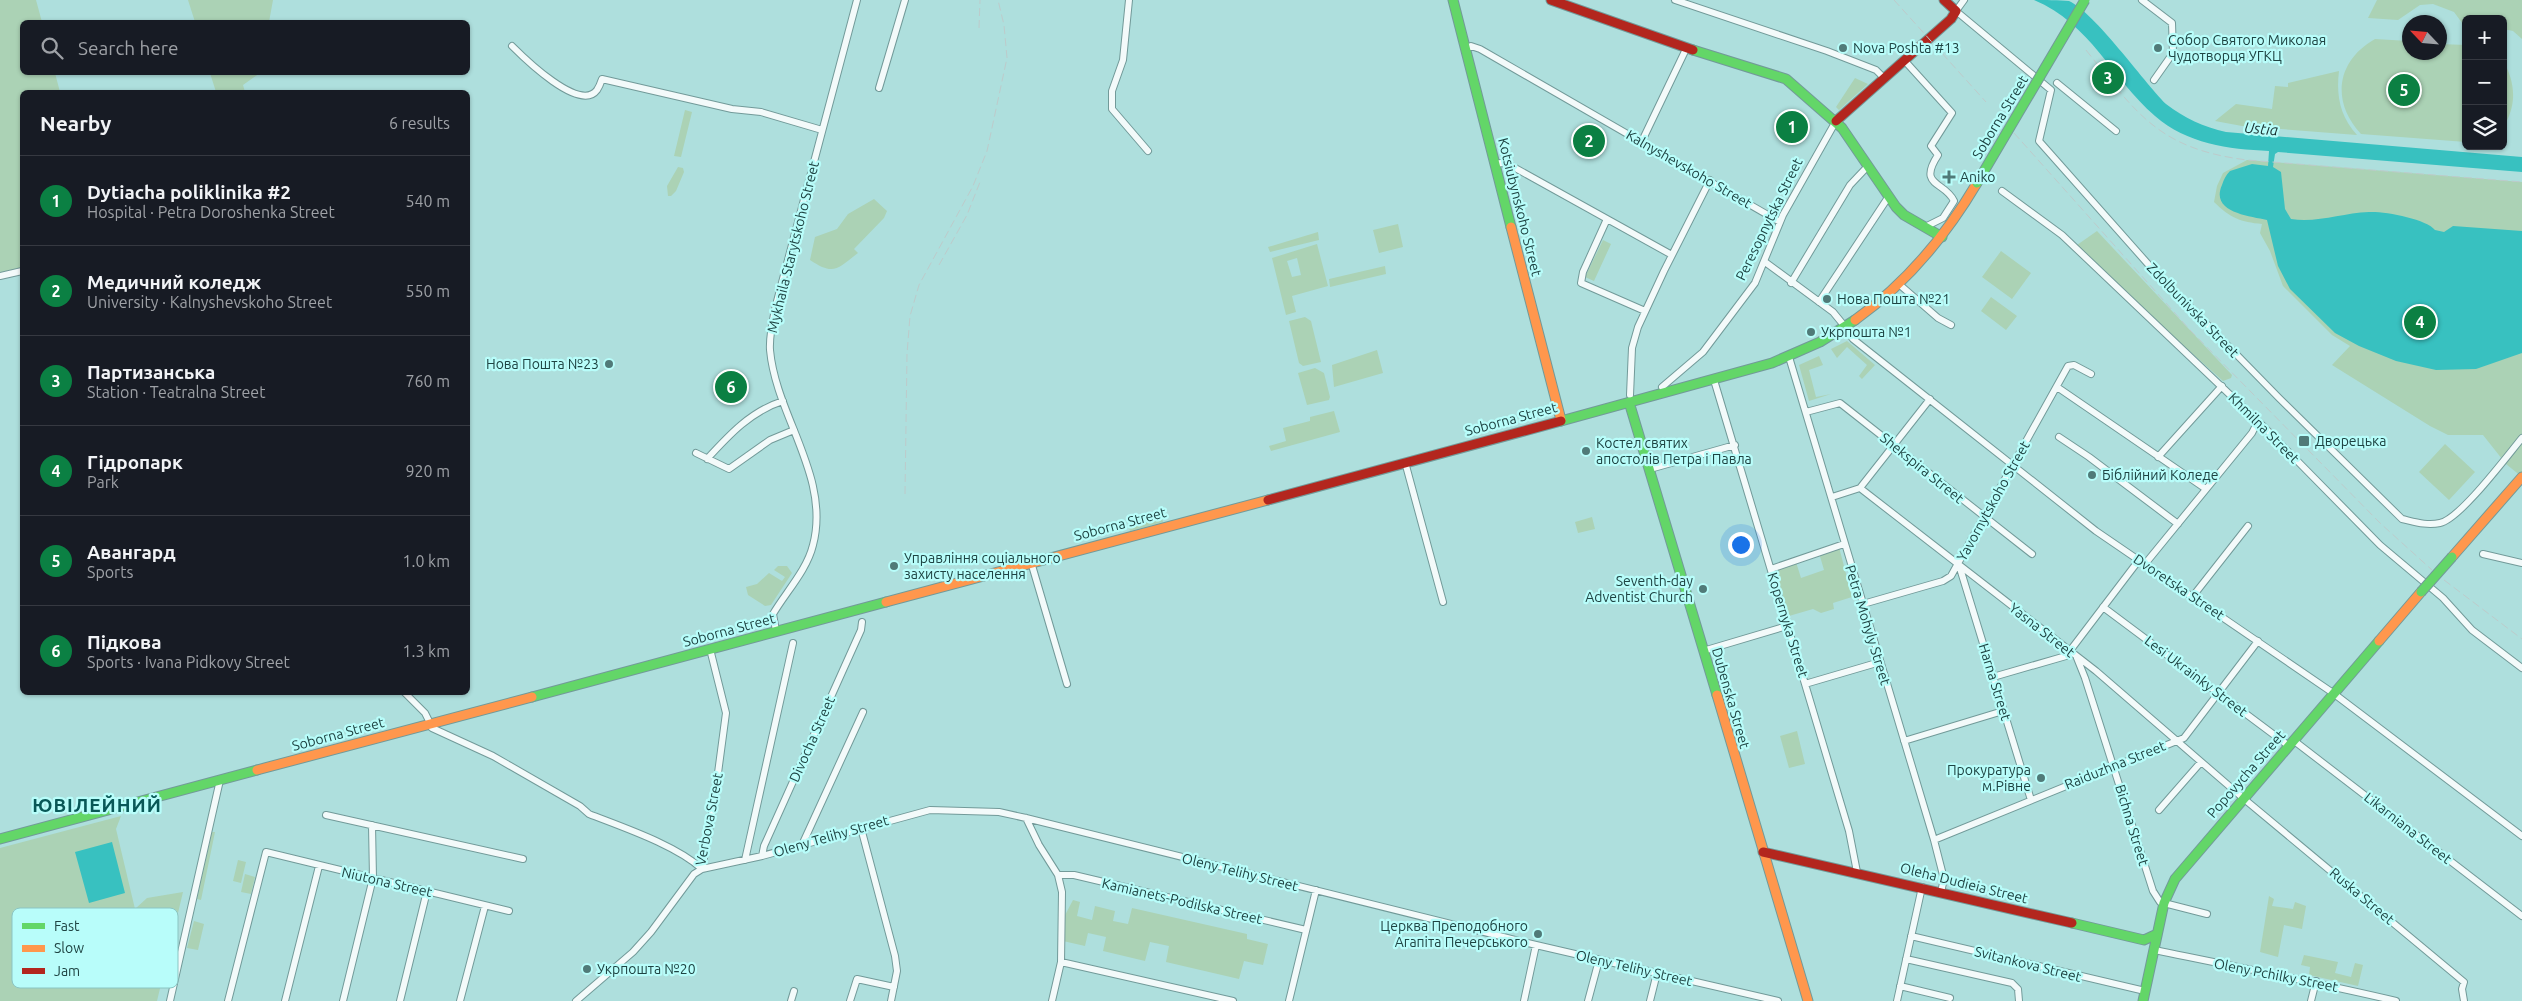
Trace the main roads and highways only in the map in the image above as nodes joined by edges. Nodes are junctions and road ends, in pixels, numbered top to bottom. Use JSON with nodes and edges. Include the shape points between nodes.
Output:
{"nodes":[{"id":1,"x":1453,"y":0,"type":"edge"},
{"id":2,"x":1551,"y":0,"type":"edge"},
{"id":3,"x":1944,"y":0,"type":"edge"},
{"id":4,"x":2085,"y":0,"type":"edge"},
{"id":5,"x":1569,"y":3,"type":"edge"},
{"id":6,"x":1836,"y":122,"type":"junction"},
{"id":7,"x":1942,"y":237,"type":"junction"},
{"id":8,"x":1629,"y":398,"type":"junction"},
{"id":9,"x":1561,"y":420,"type":"junction"},
{"id":10,"x":2522,"y":477,"type":"edge"},
{"id":11,"x":0,"y":839,"type":"edge"},
{"id":12,"x":1763,"y":852,"type":"junction"},
{"id":13,"x":2157,"y":934,"type":"junction"},
{"id":14,"x":1806,"y":1001,"type":"edge"},
{"id":15,"x":2143,"y":1001,"type":"edge"}],
"edges":[{"from":1,"to":9,"type":"main road","name":"Kotsiubynskoho Street"},
{"from":2,"to":5,"type":"main road"},
{"from":3,"to":6,"type":"main road","name":"Peresopnytska Street","via":[[1956,11],[1947,22]]},
{"from":4,"to":7,"type":"main road","name":"Soborna Street","bridge":true,"via":[[1977,184]]},
{"from":5,"to":6,"type":"main road","via":[[1686,47],[1786,79]]},
{"from":6,"to":7,"type":"main road","via":[[1904,215]]},
{"from":7,"to":8,"type":"main road","name":"Soborna Street","via":[[1900,285],[1843,326],[1789,357],[1714,380]]},
{"from":8,"to":9,"type":"main road","name":"Soborna Street"},
{"from":8,"to":12,"type":"main road","name":"Dubenska Street"},
{"from":9,"to":11,"type":"main road","name":"Soborna Street","via":[[431,726]]},
{"from":10,"to":13,"type":"main road","name":"Popovycha Street","bridge":true,"via":[[2174,879]]},
{"from":12,"to":13,"type":"main road","name":"Oleha Dudieia Street","via":[[2136,940]]},
{"from":12,"to":14,"type":"main road","name":"Dubenska Street"},
{"from":13,"to":15,"type":"main road","name":"Popovycha Street"}]}
